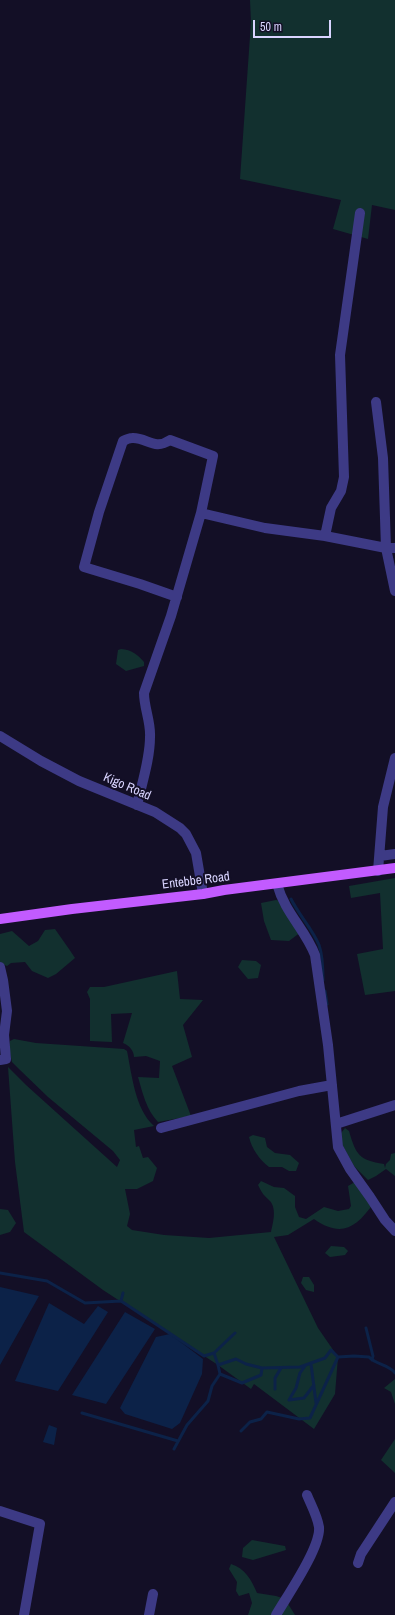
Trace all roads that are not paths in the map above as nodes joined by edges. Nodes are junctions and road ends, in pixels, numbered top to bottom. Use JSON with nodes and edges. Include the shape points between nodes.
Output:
{"nodes":[{"id":1,"x":360,"y":213,"type":"dead end"},
{"id":2,"x":376,"y":402,"type":"dead end"},
{"id":3,"x":201,"y":513,"type":"junction"},
{"id":4,"x":325,"y":536,"type":"junction"},
{"id":5,"x":390,"y":548,"type":"edge"},
{"id":6,"x":395,"y":591,"type":"edge"},
{"id":7,"x":177,"y":597,"type":"junction"},
{"id":8,"x":0,"y":736,"type":"edge"},
{"id":9,"x":395,"y":758,"type":"edge"},
{"id":10,"x":137,"y":805,"type":"junction"},
{"id":11,"x":395,"y":854,"type":"edge"},
{"id":12,"x":380,"y":856,"type":"junction"},
{"id":13,"x":395,"y":868,"type":"edge"},
{"id":14,"x":378,"y":871,"type":"junction"},
{"id":15,"x":277,"y":884,"type":"junction"},
{"id":16,"x":203,"y":894,"type":"junction"},
{"id":17,"x":0,"y":919,"type":"edge"},
{"id":18,"x":0,"y":967,"type":"edge"},
{"id":19,"x":0,"y":1060,"type":"edge"},
{"id":20,"x":332,"y":1085,"type":"junction"},
{"id":21,"x":395,"y":1105,"type":"edge"},
{"id":22,"x":336,"y":1124,"type":"junction"},
{"id":23,"x":161,"y":1128,"type":"dead end"},
{"id":24,"x":395,"y":1231,"type":"edge"},
{"id":25,"x":307,"y":1495,"type":"dead end"},
{"id":26,"x":395,"y":1502,"type":"edge"},
{"id":27,"x":0,"y":1511,"type":"edge"},
{"id":28,"x":358,"y":1563,"type":"dead end"},
{"id":29,"x":153,"y":1594,"type":"dead end"},
{"id":30,"x":24,"y":1615,"type":"edge"},
{"id":31,"x":149,"y":1615,"type":"edge"},
{"id":32,"x":276,"y":1615,"type":"edge"}],
"edges":[{"from":1,"to":4,"type":"street","via":[[340,355],[344,477],[341,490],[331,508]]},
{"from":2,"to":5,"type":"street"},
{"from":3,"to":4,"type":"street","via":[[265,528]]},
{"from":3,"to":7,"type":"street"},
{"from":3,"to":7,"type":"street","via":[[213,456],[170,440],[157,445],[133,438],[122,441],[84,567]]},
{"from":4,"to":5,"type":"street"},
{"from":5,"to":6,"type":"street"},
{"from":7,"to":10,"type":"street","via":[[144,693],[150,736]]},
{"from":8,"to":10,"type":"street","name":"Kigo Road","via":[[79,781]]},
{"from":9,"to":12,"type":"street","via":[[383,807]]},
{"from":10,"to":16,"type":"street","name":"Kigo Road","via":[[154,812],[186,834],[196,853]]},
{"from":11,"to":12,"type":"street"},
{"from":12,"to":14,"type":"street"},
{"from":13,"to":14,"type":"main road","name":"Entebbe Road"},
{"from":14,"to":15,"type":"main road","name":"Entebbe Road"},
{"from":15,"to":16,"type":"main road","name":"Entebbe Road"},
{"from":15,"to":20,"type":"street","via":[[283,903],[315,955]]},
{"from":16,"to":17,"type":"main road","name":"Entebbe Road","via":[[72,908]]},
{"from":18,"to":19,"type":"street","via":[[7,1011],[4,1035],[6,1059]]},
{"from":20,"to":22,"type":"street"},
{"from":20,"to":23,"type":"street","via":[[299,1091]]},
{"from":21,"to":22,"type":"street"},
{"from":22,"to":24,"type":"street","via":[[338,1148],[350,1170],[384,1220]]},
{"from":25,"to":32,"type":"street","via":[[318,1521],[319,1535],[305,1566]]},
{"from":26,"to":28,"type":"street"},
{"from":27,"to":30,"type":"street","via":[[40,1524]]},
{"from":29,"to":31,"type":"street"}]}
